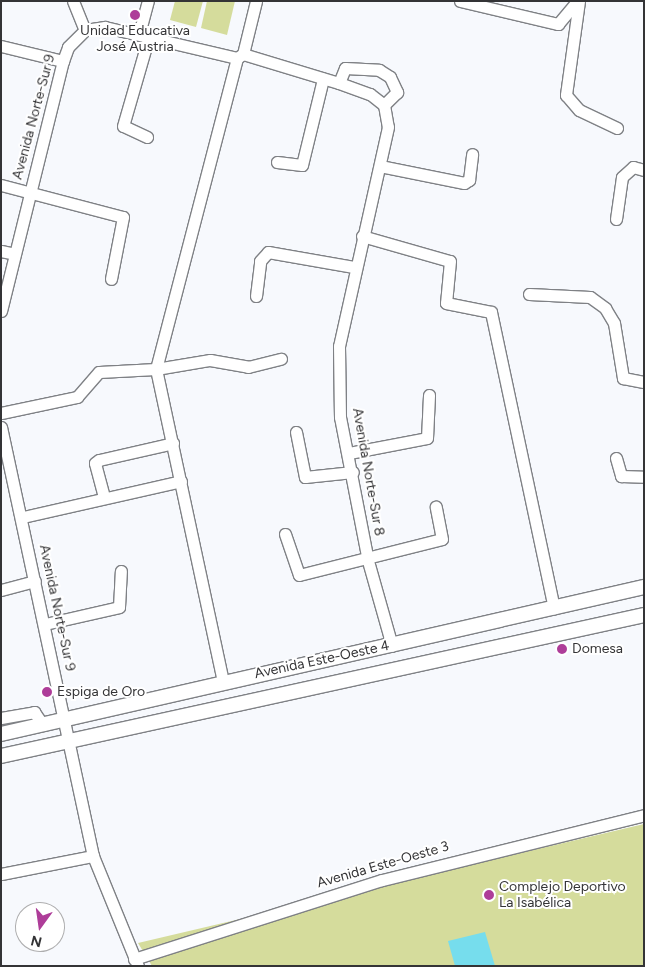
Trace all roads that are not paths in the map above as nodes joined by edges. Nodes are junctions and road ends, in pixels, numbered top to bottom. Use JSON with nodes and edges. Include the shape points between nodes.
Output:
{"nodes":[{"id":1,"x":73,"y":1,"type":"edge"},
{"id":2,"x":148,"y":1,"type":"edge"},
{"id":3,"x":256,"y":1,"type":"edge"},
{"id":4,"x":460,"y":1,"type":"edge"},
{"id":5,"x":578,"y":1,"type":"edge"},
{"id":6,"x":84,"y":30,"type":"junction"},
{"id":7,"x":144,"y":35,"type":"junction"},
{"id":8,"x":1,"y":46,"type":"edge"},
{"id":9,"x":240,"y":56,"type":"junction"},
{"id":10,"x":63,"y":61,"type":"junction"},
{"id":11,"x":324,"y":79,"type":"junction"},
{"id":12,"x":339,"y":83,"type":"junction"},
{"id":13,"x":384,"y":105,"type":"junction"},
{"id":14,"x":618,"y":128,"type":"dead end"},
{"id":15,"x":147,"y":136,"type":"dead end"},
{"id":16,"x":472,"y":154,"type":"dead end"},
{"id":17,"x":277,"y":162,"type":"dead end"},
{"id":18,"x":380,"y":166,"type":"junction"},
{"id":19,"x":644,"y":170,"type":"edge"},
{"id":20,"x":1,"y":185,"type":"edge"},
{"id":21,"x":30,"y":192,"type":"junction"},
{"id":22,"x":616,"y":220,"type":"dead end"},
{"id":23,"x":362,"y":236,"type":"junction"},
{"id":24,"x":1,"y":251,"type":"edge"},
{"id":25,"x":15,"y":254,"type":"junction"},
{"id":26,"x":354,"y":267,"type":"junction"},
{"id":27,"x":111,"y":279,"type":"dead end"},
{"id":28,"x":529,"y":294,"type":"dead end"},
{"id":29,"x":256,"y":296,"type":"dead end"},
{"id":30,"x":1,"y":311,"type":"edge"},
{"id":31,"x":281,"y":359,"type":"dead end"},
{"id":32,"x":156,"y":369,"type":"junction"},
{"id":33,"x":644,"y":382,"type":"edge"},
{"id":34,"x":429,"y":395,"type":"dead end"},
{"id":35,"x":1,"y":413,"type":"edge"},
{"id":36,"x":1,"y":427,"type":"edge"},
{"id":37,"x":296,"y":432,"type":"dead end"},
{"id":38,"x":173,"y":443,"type":"junction"},
{"id":39,"x":349,"y":453,"type":"junction"},
{"id":40,"x":616,"y":458,"type":"dead end"},
{"id":41,"x":5,"y":465,"type":"edge"},
{"id":42,"x":353,"y":472,"type":"junction"},
{"id":43,"x":644,"y":478,"type":"edge"},
{"id":44,"x":181,"y":481,"type":"junction"},
{"id":45,"x":104,"y":498,"type":"junction"},
{"id":46,"x":436,"y":507,"type":"dead end"},
{"id":47,"x":23,"y":517,"type":"junction"},
{"id":48,"x":285,"y":534,"type":"dead end"},
{"id":49,"x":368,"y":561,"type":"junction"},
{"id":50,"x":121,"y":571,"type":"dead end"},
{"id":51,"x":35,"y":581,"type":"junction"},
{"id":52,"x":644,"y":587,"type":"edge"},
{"id":53,"x":1,"y":590,"type":"edge"},
{"id":54,"x":554,"y":608,"type":"junction"},
{"id":55,"x":644,"y":615,"type":"edge"},
{"id":56,"x":45,"y":624,"type":"junction"},
{"id":57,"x":392,"y":646,"type":"junction"},
{"id":58,"x":223,"y":681,"type":"junction"},
{"id":59,"x":1,"y":718,"type":"edge"},
{"id":60,"x":66,"y":719,"type":"junction"},
{"id":61,"x":43,"y":725,"type":"junction"},
{"id":62,"x":1,"y":734,"type":"edge"},
{"id":63,"x":72,"y":741,"type":"junction"},
{"id":64,"x":1,"y":756,"type":"edge"},
{"id":65,"x":644,"y":815,"type":"edge"},
{"id":66,"x":94,"y":856,"type":"junction"},
{"id":67,"x":1,"y":874,"type":"edge"},
{"id":68,"x":136,"y":963,"type":"edge"}],
"edges":[{"from":1,"to":6,"type":"street"},
{"from":2,"to":7,"type":"street"},
{"from":3,"to":9,"type":"street"},
{"from":4,"to":5,"type":"street","via":[[558,24]]},
{"from":5,"to":14,"type":"street","via":[[566,95],[579,110]]},
{"from":6,"to":7,"type":"street","via":[[105,27]]},
{"from":6,"to":10,"type":"street","name":"Avenida Norte-Sur 9","via":[[68,47]]},
{"from":7,"to":9,"type":"street"},
{"from":7,"to":15,"type":"street","via":[[123,126]]},
{"from":8,"to":10,"type":"street"},
{"from":9,"to":11,"type":"street"},
{"from":9,"to":32,"type":"street"},
{"from":10,"to":21,"type":"street","name":"Avenida Norte-Sur 9"},
{"from":11,"to":12,"type":"street"},
{"from":11,"to":17,"type":"street","via":[[302,165]]},
{"from":12,"to":13,"type":"street","via":[[370,94]]},
{"from":12,"to":13,"type":"street","via":[[346,68],[379,70],[390,77],[397,92]]},
{"from":13,"to":18,"type":"street","name":"Avenida Norte-Sur 8","via":[[388,126]]},
{"from":16,"to":18,"type":"street","via":[[469,180],[464,183]]},
{"from":18,"to":23,"type":"street","name":"Avenida Norte-Sur 8"},
{"from":19,"to":22,"type":"street","via":[[633,167],[622,177]]},
{"from":20,"to":21,"type":"street"},
{"from":21,"to":25,"type":"street","name":"Avenida Norte-Sur 9"},
{"from":21,"to":27,"type":"street","via":[[123,217]]},
{"from":23,"to":26,"type":"street","name":"Avenida Norte-Sur 8"},
{"from":23,"to":54,"type":"street","via":[[450,261],[446,303],[491,312]]},
{"from":24,"to":25,"type":"street"},
{"from":25,"to":30,"type":"street","name":"Avenida Norte-Sur 9"},
{"from":26,"to":29,"type":"street","via":[[268,252],[260,261]]},
{"from":26,"to":39,"type":"street","name":"Avenida Norte-Sur 8","via":[[340,346],[340,417]]},
{"from":28,"to":33,"type":"street","via":[[590,297],[606,308],[614,323],[623,378]]},
{"from":31,"to":32,"type":"street","via":[[251,367],[210,360]]},
{"from":32,"to":35,"type":"street","via":[[99,372],[77,396]]},
{"from":32,"to":38,"type":"street"},
{"from":34,"to":39,"type":"street","via":[[426,438]]},
{"from":36,"to":41,"type":"street","name":"Avenida Norte-Sur 9"},
{"from":37,"to":42,"type":"street","via":[[305,477]]},
{"from":38,"to":44,"type":"street"},
{"from":38,"to":45,"type":"street","via":[[95,463]]},
{"from":39,"to":42,"type":"street","name":"Avenida Norte-Sur 8"},
{"from":40,"to":43,"type":"street","via":[[621,476]]},
{"from":41,"to":47,"type":"street","name":"Avenida Norte-Sur 9"},
{"from":42,"to":49,"type":"street","name":"Avenida Norte-Sur 8"},
{"from":44,"to":45,"type":"street"},
{"from":44,"to":58,"type":"street"},
{"from":45,"to":47,"type":"street"},
{"from":46,"to":49,"type":"street","via":[[442,539]]},
{"from":47,"to":51,"type":"street","name":"Avenida Norte-Sur 9"},
{"from":48,"to":49,"type":"street","via":[[299,575]]},
{"from":49,"to":57,"type":"street","name":"Avenida Norte-Sur 8"},
{"from":50,"to":56,"type":"street","via":[[119,607]]},
{"from":51,"to":53,"type":"street"},
{"from":51,"to":56,"type":"street","name":"Avenida Norte-Sur 9"},
{"from":52,"to":54,"type":"main road","name":"Avenida Este-Oeste 4"},
{"from":54,"to":57,"type":"main road","name":"Avenida Este-Oeste 4"},
{"from":55,"to":63,"type":"main road"},
{"from":56,"to":60,"type":"street","name":"Avenida Norte-Sur 9"},
{"from":57,"to":58,"type":"main road","name":"Avenida Este-Oeste 4"},
{"from":58,"to":60,"type":"main road","name":"Avenida Este-Oeste 4"},
{"from":59,"to":61,"type":"street","via":[[34,712]]},
{"from":60,"to":61,"type":"main road","name":"Avenida Este-Oeste 4"},
{"from":60,"to":63,"type":"street","name":"Avenida Norte-Sur 9"},
{"from":61,"to":62,"type":"main road","name":"Avenida Este-Oeste 4"},
{"from":63,"to":64,"type":"main road"},
{"from":63,"to":66,"type":"street","name":"Avenida Norte-Sur 9"},
{"from":65,"to":68,"type":"street","name":"Avenida Este-Oeste 3","via":[[382,880]]},
{"from":66,"to":67,"type":"street"},
{"from":66,"to":68,"type":"street","name":"Avenida Norte-Sur 9"}]}
